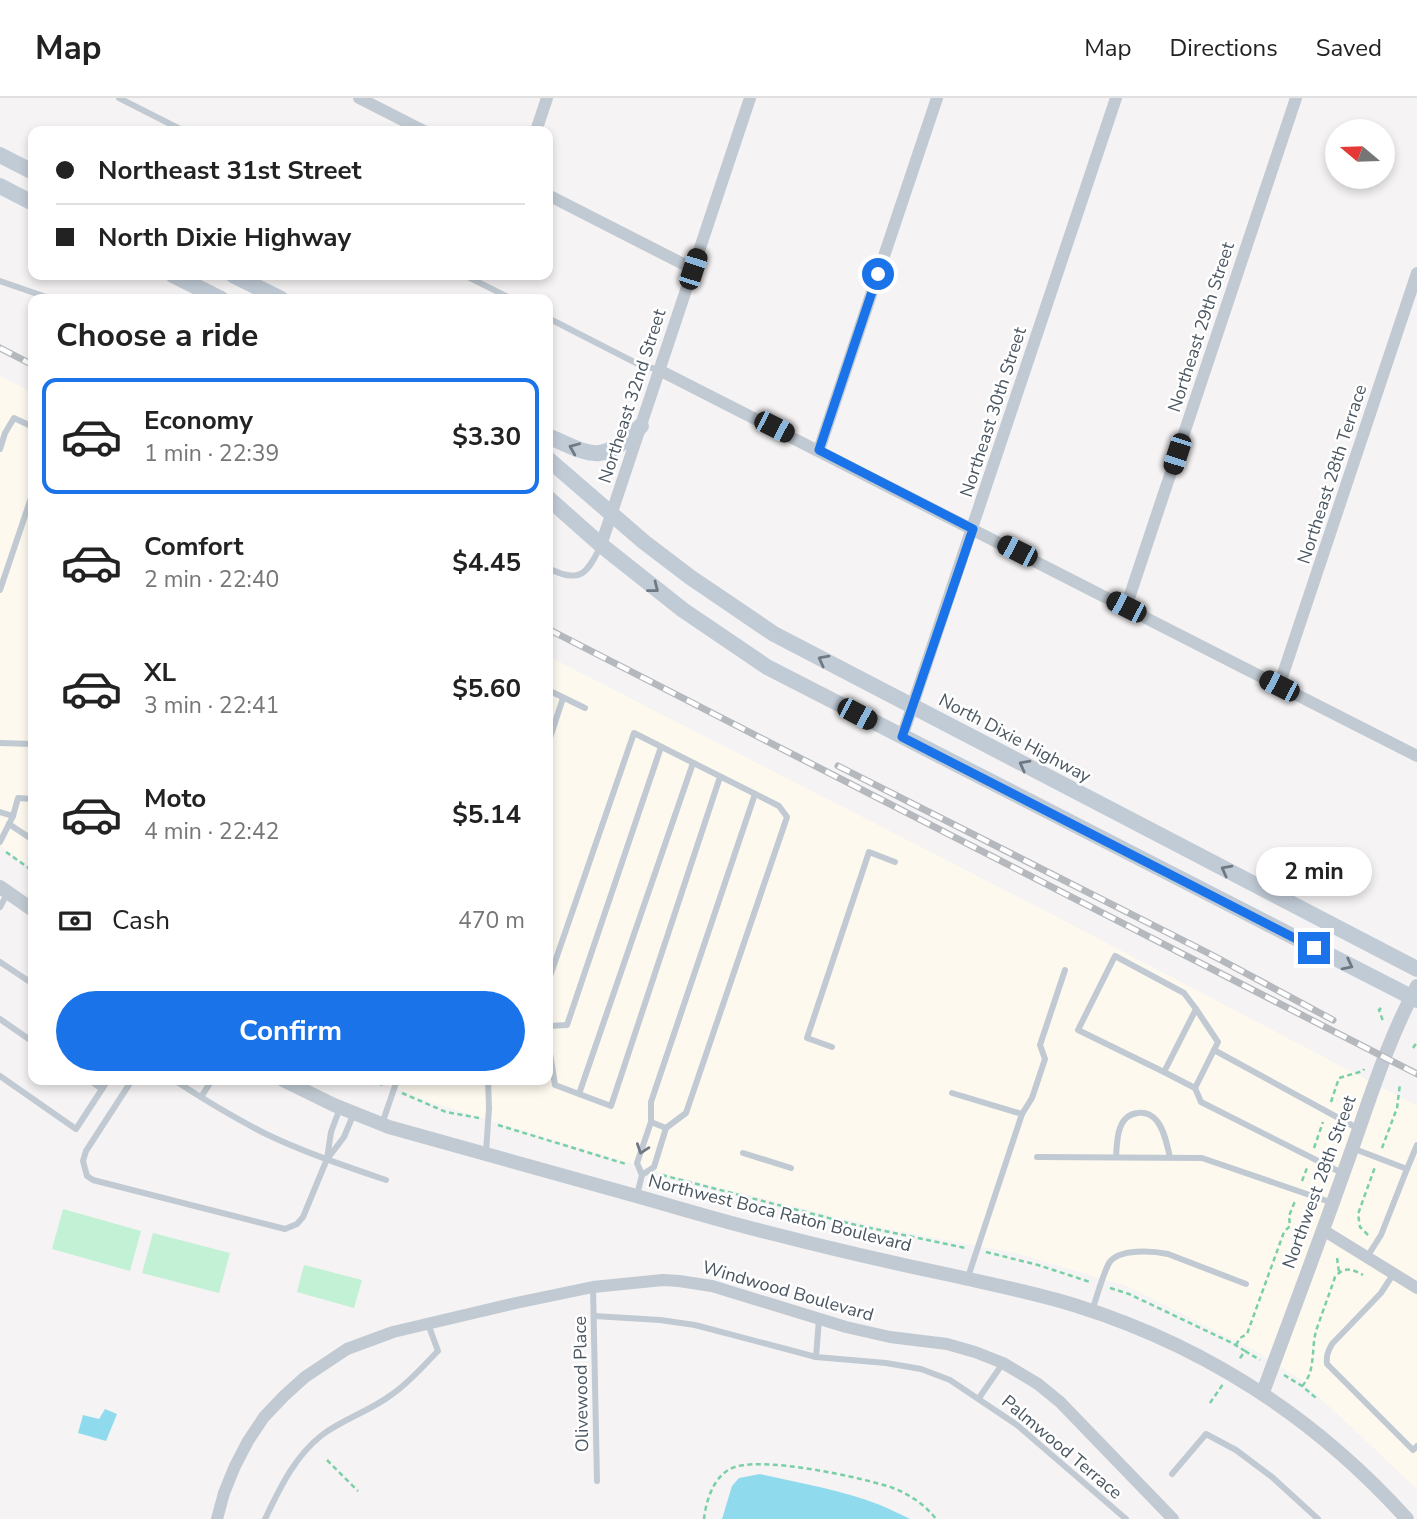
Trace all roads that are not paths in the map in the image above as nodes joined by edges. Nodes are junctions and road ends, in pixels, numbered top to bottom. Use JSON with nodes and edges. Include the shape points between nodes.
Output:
{"nodes":[{"id":1,"x":119,"y":98,"type":"edge"},
{"id":2,"x":359,"y":98,"type":"edge"},
{"id":3,"x":547,"y":98,"type":"edge"},
{"id":4,"x":750,"y":98,"type":"edge"},
{"id":5,"x":937,"y":98,"type":"edge"},
{"id":6,"x":1116,"y":98,"type":"edge"},
{"id":7,"x":1296,"y":98,"type":"edge"},
{"id":8,"x":174,"y":126,"type":"edge"},
{"id":9,"x":414,"y":126,"type":"edge"},
{"id":10,"x":538,"y":126,"type":"edge"},
{"id":11,"x":0,"y":155,"type":"edge"},
{"id":12,"x":28,"y":169,"type":"edge"},
{"id":13,"x":0,"y":186,"type":"edge"},
{"id":14,"x":553,"y":198,"type":"edge"},
{"id":15,"x":28,"y":200,"type":"edge"},
{"id":16,"x":693,"y":269,"type":"junction"},
{"id":17,"x":1417,"y":272,"type":"edge"},
{"id":18,"x":183,"y":280,"type":"edge"},
{"id":19,"x":243,"y":280,"type":"edge"},
{"id":20,"x":474,"y":280,"type":"edge"},
{"id":21,"x":0,"y":281,"type":"edge"},
{"id":22,"x":38,"y":294,"type":"edge"},
{"id":23,"x":211,"y":294,"type":"edge"},
{"id":24,"x":271,"y":294,"type":"edge"},
{"id":25,"x":502,"y":294,"type":"edge"},
{"id":26,"x":553,"y":321,"type":"edge"},
{"id":27,"x":659,"y":370,"type":"junction"},
{"id":28,"x":28,"y":424,"type":"edge"},
{"id":29,"x":641,"y":426,"type":"junction"},
{"id":30,"x":553,"y":438,"type":"edge"},
{"id":31,"x":0,"y":449,"type":"edge"},
{"id":32,"x":819,"y":450,"type":"junction"},
{"id":33,"x":553,"y":463,"type":"edge"},
{"id":34,"x":553,"y":502,"type":"edge"},
{"id":35,"x":28,"y":507,"type":"edge"},
{"id":36,"x":611,"y":515,"type":"junction"},
{"id":37,"x":973,"y":529,"type":"junction"},
{"id":38,"x":601,"y":545,"type":"junction"},
{"id":39,"x":553,"y":570,"type":"edge"},
{"id":40,"x":0,"y":590,"type":"edge"},
{"id":41,"x":1126,"y":607,"type":"junction"},
{"id":42,"x":1279,"y":686,"type":"junction"},
{"id":43,"x":553,"y":692,"type":"edge"},
{"id":44,"x":564,"y":698,"type":"junction"},
{"id":45,"x":913,"y":707,"type":"junction"},
{"id":46,"x":585,"y":708,"type":"dead end"},
{"id":47,"x":553,"y":730,"type":"edge"},
{"id":48,"x":902,"y":737,"type":"junction"},
{"id":49,"x":0,"y":743,"type":"edge"},
{"id":50,"x":28,"y":744,"type":"edge"},
{"id":51,"x":662,"y":747,"type":"junction"},
{"id":52,"x":1417,"y":756,"type":"edge"},
{"id":53,"x":693,"y":763,"type":"junction"},
{"id":54,"x":720,"y":777,"type":"junction"},
{"id":55,"x":755,"y":794,"type":"junction"},
{"id":56,"x":28,"y":799,"type":"edge"},
{"id":57,"x":0,"y":812,"type":"edge"},
{"id":58,"x":13,"y":816,"type":"junction"},
{"id":59,"x":9,"y":824,"type":"junction"},
{"id":60,"x":28,"y":837,"type":"edge"},
{"id":61,"x":0,"y":842,"type":"edge"},
{"id":62,"x":895,"y":862,"type":"dead end"},
{"id":63,"x":4,"y":890,"type":"edge"},
{"id":64,"x":0,"y":907,"type":"edge"},
{"id":65,"x":28,"y":907,"type":"edge"},
{"id":66,"x":0,"y":962,"type":"edge"},
{"id":67,"x":553,"y":968,"type":"edge"},
{"id":68,"x":1417,"y":969,"type":"edge"},
{"id":69,"x":1065,"y":970,"type":"dead end"},
{"id":70,"x":28,"y":982,"type":"edge"},
{"id":71,"x":1415,"y":995,"type":"edge"},
{"id":72,"x":1196,"y":1009,"type":"junction"},
{"id":73,"x":0,"y":1019,"type":"edge"},
{"id":74,"x":553,"y":1026,"type":"edge"},
{"id":75,"x":28,"y":1039,"type":"edge"},
{"id":76,"x":832,"y":1047,"type":"dead end"},
{"id":77,"x":1214,"y":1050,"type":"junction"},
{"id":78,"x":553,"y":1072,"type":"edge"},
{"id":79,"x":1164,"y":1072,"type":"junction"},
{"id":80,"x":0,"y":1076,"type":"edge"},
{"id":81,"x":96,"y":1085,"type":"edge"},
{"id":82,"x":105,"y":1085,"type":"edge"},
{"id":83,"x":129,"y":1085,"type":"edge"},
{"id":84,"x":182,"y":1085,"type":"edge"},
{"id":85,"x":209,"y":1085,"type":"edge"},
{"id":86,"x":294,"y":1085,"type":"edge"},
{"id":87,"x":396,"y":1085,"type":"edge"},
{"id":88,"x":488,"y":1085,"type":"edge"},
{"id":89,"x":1195,"y":1088,"type":"junction"},
{"id":90,"x":102,"y":1089,"type":"junction"},
{"id":91,"x":952,"y":1093,"type":"dead end"},
{"id":92,"x":579,"y":1094,"type":"junction"},
{"id":93,"x":201,"y":1097,"type":"junction"},
{"id":94,"x":340,"y":1107,"type":"junction"},
{"id":95,"x":354,"y":1113,"type":"junction"},
{"id":96,"x":1022,"y":1114,"type":"junction"},
{"id":97,"x":651,"y":1122,"type":"junction"},
{"id":98,"x":382,"y":1124,"type":"junction"},
{"id":99,"x":666,"y":1128,"type":"junction"},
{"id":100,"x":1359,"y":1129,"type":"junction"},
{"id":101,"x":1417,"y":1145,"type":"edge"},
{"id":102,"x":1352,"y":1148,"type":"junction"},
{"id":103,"x":743,"y":1153,"type":"dead end"},
{"id":104,"x":485,"y":1154,"type":"junction"},
{"id":105,"x":1037,"y":1157,"type":"dead end"},
{"id":106,"x":1116,"y":1157,"type":"junction"},
{"id":107,"x":1170,"y":1157,"type":"junction"},
{"id":108,"x":327,"y":1159,"type":"junction"},
{"id":109,"x":791,"y":1168,"type":"dead end"},
{"id":110,"x":1407,"y":1169,"type":"junction"},
{"id":111,"x":644,"y":1171,"type":"junction"},
{"id":112,"x":1343,"y":1173,"type":"junction"},
{"id":113,"x":386,"y":1180,"type":"dead end"},
{"id":114,"x":636,"y":1196,"type":"junction"},
{"id":115,"x":1333,"y":1203,"type":"junction"},
{"id":116,"x":1323,"y":1230,"type":"junction"},
{"id":117,"x":1367,"y":1257,"type":"junction"},
{"id":118,"x":1394,"y":1273,"type":"junction"},
{"id":119,"x":967,"y":1279,"type":"junction"},
{"id":120,"x":1246,"y":1284,"type":"dead end"},
{"id":121,"x":593,"y":1287,"type":"junction"},
{"id":122,"x":1417,"y":1288,"type":"edge"},
{"id":123,"x":1092,"y":1311,"type":"junction"},
{"id":124,"x":594,"y":1316,"type":"junction"},
{"id":125,"x":819,"y":1319,"type":"junction"},
{"id":126,"x":428,"y":1324,"type":"junction"},
{"id":127,"x":816,"y":1357,"type":"junction"},
{"id":128,"x":1003,"y":1363,"type":"junction"},
{"id":129,"x":1263,"y":1392,"type":"junction"},
{"id":130,"x":979,"y":1398,"type":"junction"},
{"id":131,"x":1417,"y":1446,"type":"edge"},
{"id":132,"x":1172,"y":1474,"type":"dead end"},
{"id":133,"x":597,"y":1481,"type":"dead end"},
{"id":134,"x":1401,"y":1517,"type":"edge"},
{"id":135,"x":218,"y":1519,"type":"edge"},
{"id":136,"x":265,"y":1519,"type":"edge"},
{"id":137,"x":1126,"y":1519,"type":"edge"},
{"id":138,"x":1173,"y":1519,"type":"edge"},
{"id":139,"x":1318,"y":1519,"type":"edge"}],
"edges":[{"from":1,"to":8,"type":"lane"},
{"from":2,"to":9,"type":"street"},
{"from":3,"to":10,"type":"street"},
{"from":4,"to":16,"type":"street","name":"Northeast 32nd Street"},
{"from":5,"to":32,"type":"street"},
{"from":6,"to":37,"type":"street","name":"Northeast 30th Street"},
{"from":7,"to":41,"type":"street","name":"Northeast 29th Street"},
{"from":11,"to":12,"type":"main road"},
{"from":13,"to":15,"type":"main road"},
{"from":14,"to":16,"type":"street"},
{"from":16,"to":27,"type":"street","name":"Northeast 32nd Street"},
{"from":17,"to":42,"type":"street","name":"Northeast 28th Terrace"},
{"from":18,"to":23,"type":"main road"},
{"from":19,"to":24,"type":"main road"},
{"from":20,"to":25,"type":"lane"},
{"from":21,"to":22,"type":"lane"},
{"from":26,"to":27,"type":"lane"},
{"from":27,"to":29,"type":"street","name":"Northeast 32nd Street"},
{"from":27,"to":32,"type":"street"},
{"from":28,"to":31,"type":"lane","via":[[15,418]]},
{"from":29,"to":30,"type":"main road","one_way":true,"via":[[623,443],[597,455]]},
{"from":29,"to":36,"type":"street","name":"Northeast 32nd Street"},
{"from":32,"to":37,"type":"street"},
{"from":33,"to":36,"type":"main road","name":"North Dixie Highway"},
{"from":34,"to":38,"type":"main road"},
{"from":35,"to":40,"type":"lane"},
{"from":36,"to":38,"type":"street","name":"Northeast 32nd Street"},
{"from":45,"to":36,"type":"main road","name":"North Dixie Highway","one_way":true,"via":[[774,634]]},
{"from":37,"to":41,"type":"street"},
{"from":37,"to":45,"type":"street","name":"Northeast 30th Street"},
{"from":38,"to":39,"type":"lane","via":[[581,575]]},
{"from":38,"to":48,"type":"main road","one_way":true,"via":[[683,610],[767,667]]},
{"from":41,"to":42,"type":"street"},
{"from":42,"to":52,"type":"street"},
{"from":43,"to":44,"type":"lane"},
{"from":44,"to":46,"type":"lane"},
{"from":44,"to":47,"type":"lane"},
{"from":45,"to":48,"type":"street","name":"Northeast 30th Street"},
{"from":68,"to":45,"type":"main road","name":"North Dixie Highway","one_way":true},
{"from":48,"to":71,"type":"main road","one_way":true},
{"from":49,"to":50,"type":"lane"},
{"from":51,"to":53,"type":"lane"},
{"from":51,"to":67,"type":"lane","via":[[634,733]]},
{"from":51,"to":74,"type":"lane","via":[[568,1025]]},
{"from":53,"to":54,"type":"lane"},
{"from":53,"to":92,"type":"lane"},
{"from":54,"to":55,"type":"lane"},
{"from":54,"to":92,"type":"lane","via":[[611,1106]]},
{"from":55,"to":97,"type":"lane","via":[[651,1102]]},
{"from":55,"to":99,"type":"lane","via":[[779,806],[787,817],[686,1113]]},
{"from":56,"to":58,"type":"lane","via":[[18,798]]},
{"from":57,"to":58,"type":"lane"},
{"from":58,"to":59,"type":"lane"},
{"from":59,"to":60,"type":"lane"},
{"from":59,"to":61,"type":"lane"},
{"from":62,"to":76,"type":"lane","via":[[869,852],[807,1038]]},
{"from":63,"to":64,"type":"lane"},
{"from":63,"to":65,"type":"street"},
{"from":66,"to":70,"type":"lane"},
{"from":69,"to":96,"type":"lane","via":[[1040,1045],[1045,1059]]},
{"from":71,"to":100,"type":"street","name":"Northwest 28th Street","via":[[1384,1057]]},
{"from":72,"to":77,"type":"lane","via":[[1218,1042]]},
{"from":72,"to":79,"type":"lane"},
{"from":72,"to":79,"type":"lane","via":[[1184,993],[1115,956],[1078,1030]]},
{"from":73,"to":75,"type":"lane"},
{"from":77,"to":89,"type":"lane"},
{"from":77,"to":100,"type":"lane"},
{"from":78,"to":92,"type":"lane","via":[[555,1085]]},
{"from":79,"to":89,"type":"lane"},
{"from":80,"to":90,"type":"lane","via":[[76,1129]]},
{"from":81,"to":90,"type":"lane"},
{"from":82,"to":90,"type":"lane"},
{"from":83,"to":108,"type":"lane","via":[[86,1151],[84,1168],[93,1180],[285,1229],[303,1217]]},
{"from":84,"to":93,"type":"lane"},
{"from":85,"to":93,"type":"lane"},
{"from":86,"to":94,"type":"street","name":"Northwest Boca Raton Boulevard"},
{"from":87,"to":98,"type":"lane"},
{"from":88,"to":104,"type":"lane"},
{"from":89,"to":112,"type":"lane","via":[[1200,1102]]},
{"from":91,"to":96,"type":"lane"},
{"from":93,"to":108,"type":"lane","via":[[264,1132]]},
{"from":94,"to":95,"type":"street","name":"Northwest Boca Raton Boulevard"},
{"from":94,"to":108,"type":"lane"},
{"from":95,"to":98,"type":"street","name":"Northwest Boca Raton Boulevard"},
{"from":95,"to":108,"type":"lane","via":[[344,1137]]},
{"from":96,"to":119,"type":"lane"},
{"from":97,"to":99,"type":"lane"},
{"from":97,"to":111,"type":"lane","one_way":true,"via":[[637,1163]]},
{"from":98,"to":104,"type":"street","name":"Northwest Boca Raton Boulevard"},
{"from":99,"to":111,"type":"lane","via":[[654,1167]]},
{"from":100,"to":102,"type":"street","name":"Northwest 28th Street"},
{"from":101,"to":110,"type":"lane"},
{"from":102,"to":110,"type":"lane"},
{"from":102,"to":112,"type":"street","name":"Northwest 28th Street"},
{"from":103,"to":109,"type":"lane"},
{"from":104,"to":114,"type":"street","name":"Northwest Boca Raton Boulevard"},
{"from":105,"to":106,"type":"lane"},
{"from":106,"to":107,"type":"lane"},
{"from":106,"to":107,"type":"lane","via":[[1123,1121],[1145,1112],[1161,1127]]},
{"from":107,"to":115,"type":"lane","via":[[1202,1158]]},
{"from":108,"to":113,"type":"lane"},
{"from":110,"to":117,"type":"lane","via":[[1381,1235]]},
{"from":111,"to":114,"type":"lane"},
{"from":112,"to":115,"type":"street","name":"Northwest 28th Street"},
{"from":114,"to":119,"type":"street","name":"Northwest Boca Raton Boulevard","via":[[769,1233]]},
{"from":115,"to":116,"type":"street","name":"Northwest 28th Street"},
{"from":116,"to":117,"type":"street"},
{"from":116,"to":129,"type":"street","name":"Northwest 28th Street"},
{"from":117,"to":118,"type":"street"},
{"from":118,"to":122,"type":"street"},
{"from":118,"to":131,"type":"lane","via":[[1326,1358],[1413,1450]]},
{"from":119,"to":123,"type":"street","name":"Northwest Boca Raton Boulevard"},
{"from":120,"to":123,"type":"lane","via":[[1168,1254],[1130,1252],[1109,1263]]},
{"from":121,"to":124,"type":"lane","name":"Olivewood Place"},
{"from":121,"to":125,"type":"street","name":"Windwood Boulevard","via":[[696,1282]]},
{"from":121,"to":126,"type":"street","name":"Windwood Boulevard"},
{"from":123,"to":129,"type":"street","name":"Northwest Boca Raton Boulevard","via":[[1160,1337]]},
{"from":124,"to":127,"type":"lane","name":"Palmwood Terrace","via":[[695,1325]]},
{"from":124,"to":133,"type":"lane","name":"Olivewood Place"},
{"from":125,"to":127,"type":"lane"},
{"from":125,"to":128,"type":"street","name":"Windwood Boulevard","via":[[890,1337],[947,1344]]},
{"from":126,"to":135,"type":"street","name":"Windwood Boulevard","via":[[347,1349],[284,1396],[234,1466]]},
{"from":126,"to":136,"type":"lane","via":[[438,1351],[391,1396],[323,1434],[303,1452]]},
{"from":127,"to":130,"type":"lane","name":"Palmwood Terrace","via":[[921,1369]]},
{"from":128,"to":130,"type":"lane","name":"Palmwood Terrace"},
{"from":128,"to":138,"type":"street","name":"Windwood Boulevard","via":[[1060,1402]]},
{"from":129,"to":134,"type":"street","name":"Northwest Boca Raton Boulevard","via":[[1379,1488]]},
{"from":130,"to":137,"type":"lane","name":"Palmwood Terrace"},
{"from":132,"to":139,"type":"lane","via":[[1206,1434],[1272,1477]]}]}
